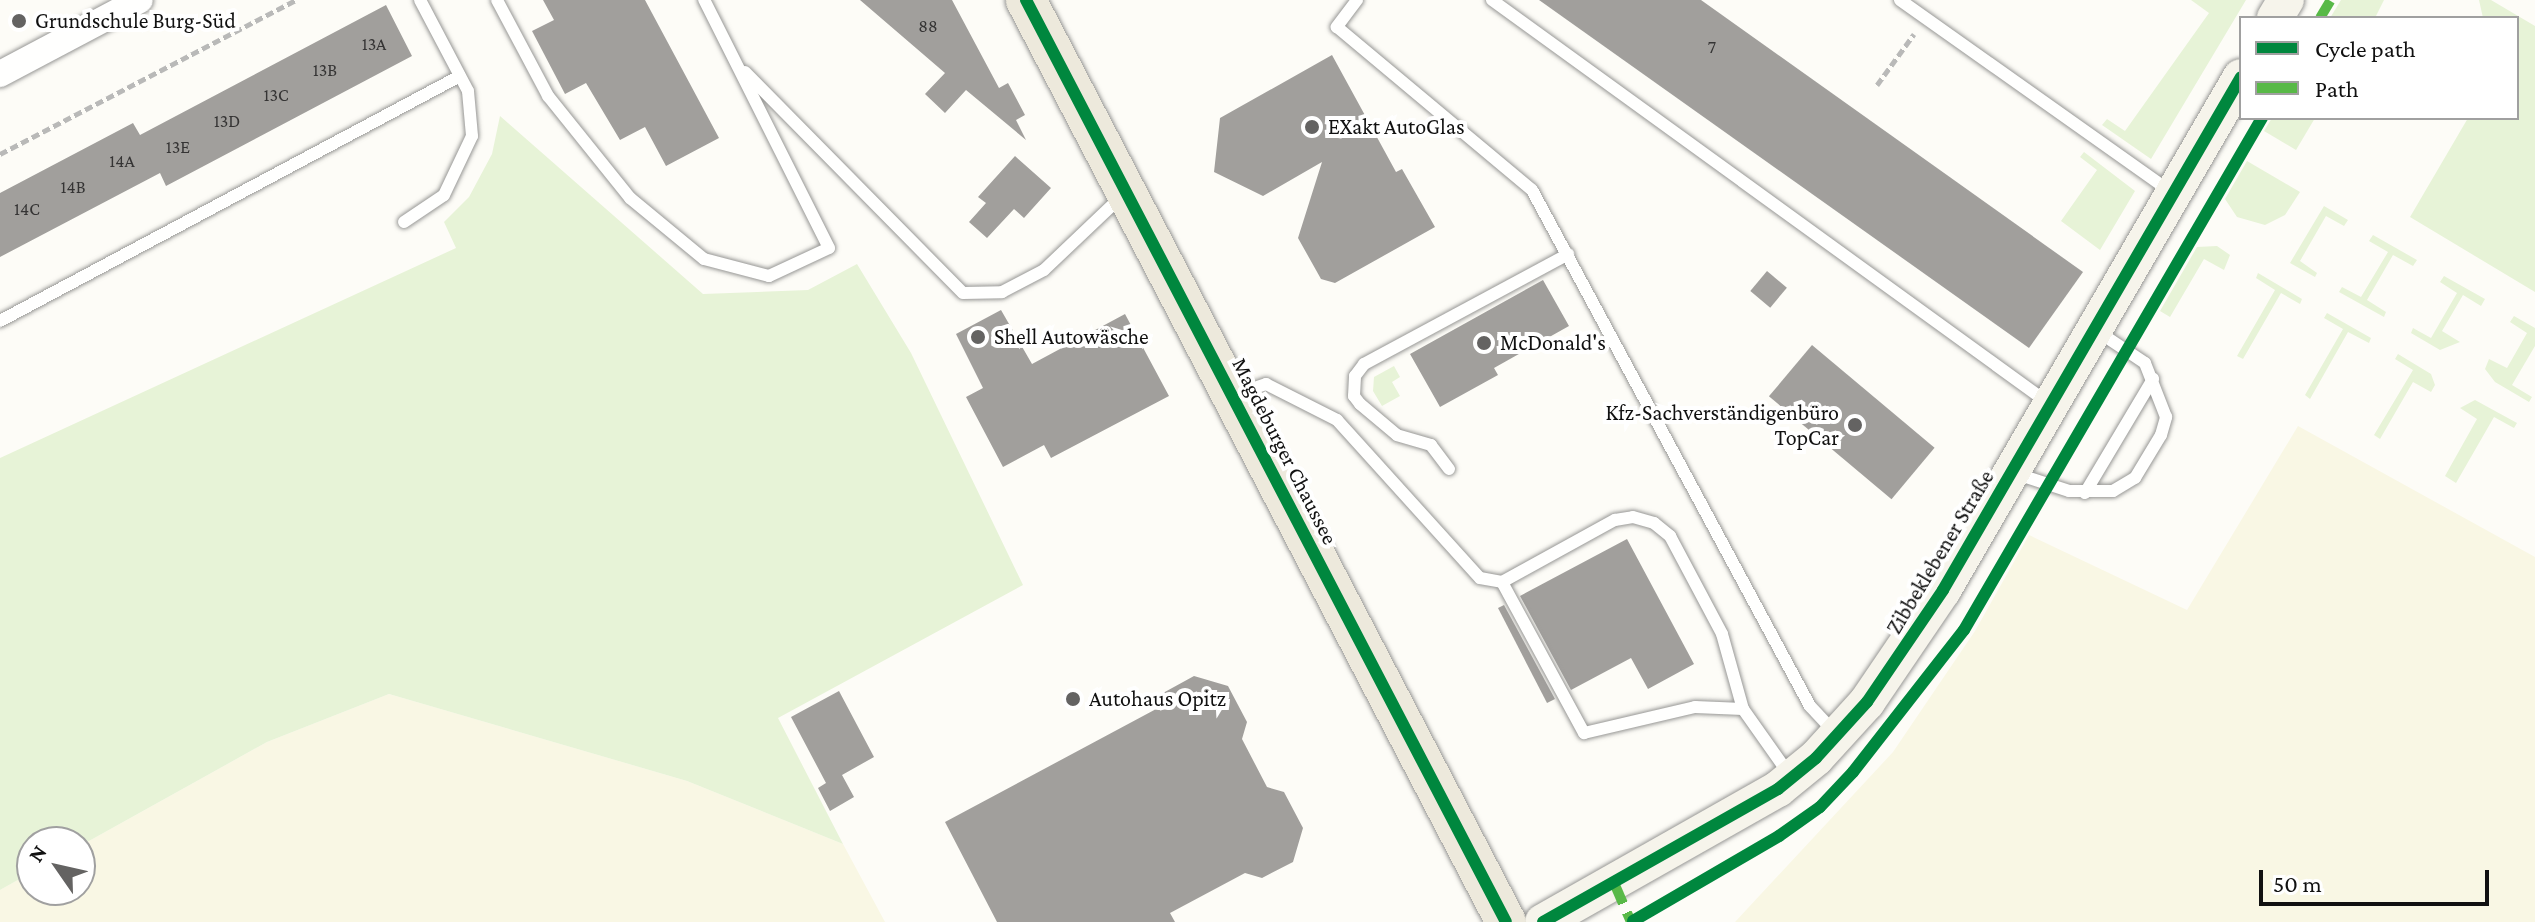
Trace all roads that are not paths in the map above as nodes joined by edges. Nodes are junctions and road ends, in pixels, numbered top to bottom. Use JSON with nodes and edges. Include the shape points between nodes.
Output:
{"nodes":[{"id":1,"x":140,"y":0,"type":"edge"},
{"id":2,"x":420,"y":0,"type":"edge"},
{"id":3,"x":497,"y":0,"type":"edge"},
{"id":4,"x":704,"y":0,"type":"edge"},
{"id":5,"x":1026,"y":0,"type":"edge"},
{"id":6,"x":1357,"y":0,"type":"edge"},
{"id":7,"x":1492,"y":0,"type":"edge"},
{"id":8,"x":1900,"y":0,"type":"edge"},
{"id":9,"x":735,"y":62,"type":"junction"},
{"id":10,"x":0,"y":74,"type":"edge"},
{"id":11,"x":460,"y":76,"type":"junction"},
{"id":12,"x":2239,"y":80,"type":"edge"},
{"id":13,"x":1128,"y":191,"type":"junction"},
{"id":14,"x":2173,"y":193,"type":"junction"},
{"id":15,"x":404,"y":222,"type":"dead end"},
{"id":16,"x":1568,"y":254,"type":"junction"},
{"id":17,"x":0,"y":321,"type":"edge"},
{"id":18,"x":2094,"y":329,"type":"junction"},
{"id":19,"x":2153,"y":379,"type":"junction"},
{"id":20,"x":1234,"y":395,"type":"junction"},
{"id":21,"x":2050,"y":403,"type":"junction"},
{"id":22,"x":1449,"y":469,"type":"dead end"},
{"id":23,"x":2011,"y":471,"type":"junction"},
{"id":24,"x":2085,"y":493,"type":"junction"},
{"id":25,"x":1502,"y":582,"type":"junction"},
{"id":26,"x":1743,"y":709,"type":"junction"},
{"id":27,"x":1838,"y":737,"type":"junction"},
{"id":28,"x":1792,"y":779,"type":"junction"},
{"id":29,"x":1506,"y":922,"type":"edge"},
{"id":30,"x":1543,"y":922,"type":"edge"}],
"edges":[{"from":1,"to":10,"type":"street"},
{"from":2,"to":11,"type":"lane"},
{"from":3,"to":9,"type":"lane","via":[[548,96],[630,198],[704,259],[769,276],[829,248]]},
{"from":4,"to":9,"type":"lane"},
{"from":5,"to":13,"type":"main road","name":"Magdeburger Chaussee"},
{"from":6,"to":16,"type":"lane","via":[[1337,27],[1532,190]]},
{"from":7,"to":21,"type":"lane"},
{"from":8,"to":14,"type":"lane"},
{"from":9,"to":13,"type":"lane","via":[[963,293],[1002,292],[1044,270]]},
{"from":11,"to":15,"type":"lane","via":[[474,114],[466,157],[444,195]]},
{"from":11,"to":17,"type":"lane"},
{"from":12,"to":14,"type":"street","name":"Zibbeklebener Straße"},
{"from":13,"to":20,"type":"main road","name":"Magdeburger Chaussee"},
{"from":14,"to":18,"type":"street","name":"Zibbeklebener Straße"},
{"from":16,"to":22,"type":"lane","via":[[1364,364],[1355,376],[1354,396],[1360,404],[1397,435],[1431,445]]},
{"from":16,"to":27,"type":"lane","via":[[1810,706]]},
{"from":18,"to":19,"type":"lane","via":[[2145,363]]},
{"from":18,"to":21,"type":"street","name":"Zibbeklebener Straße"},
{"from":19,"to":24,"type":"lane"},
{"from":19,"to":24,"type":"lane","via":[[2166,417],[2161,435],[2135,478],[2113,491]]},
{"from":20,"to":25,"type":"lane","via":[[1266,384],[1337,420],[1467,569]]},
{"from":20,"to":29,"type":"main road","name":"Magdeburger Chaussee"},
{"from":21,"to":23,"type":"street","name":"Zibbeklebener Straße"},
{"from":23,"to":24,"type":"lane","via":[[2031,483]]},
{"from":23,"to":27,"type":"street","name":"Zibbeklebener Straße","via":[[1898,662]]},
{"from":25,"to":26,"type":"lane","via":[[1584,733],[1695,707]]},
{"from":25,"to":26,"type":"lane","via":[[1615,520],[1633,517],[1654,523],[1670,536],[1722,634]]},
{"from":26,"to":28,"type":"lane"},
{"from":27,"to":28,"type":"street","name":"Zibbeklebener Straße"},
{"from":28,"to":30,"type":"street","name":"Zibbeklebener Straße","via":[[1688,844]]}]}
